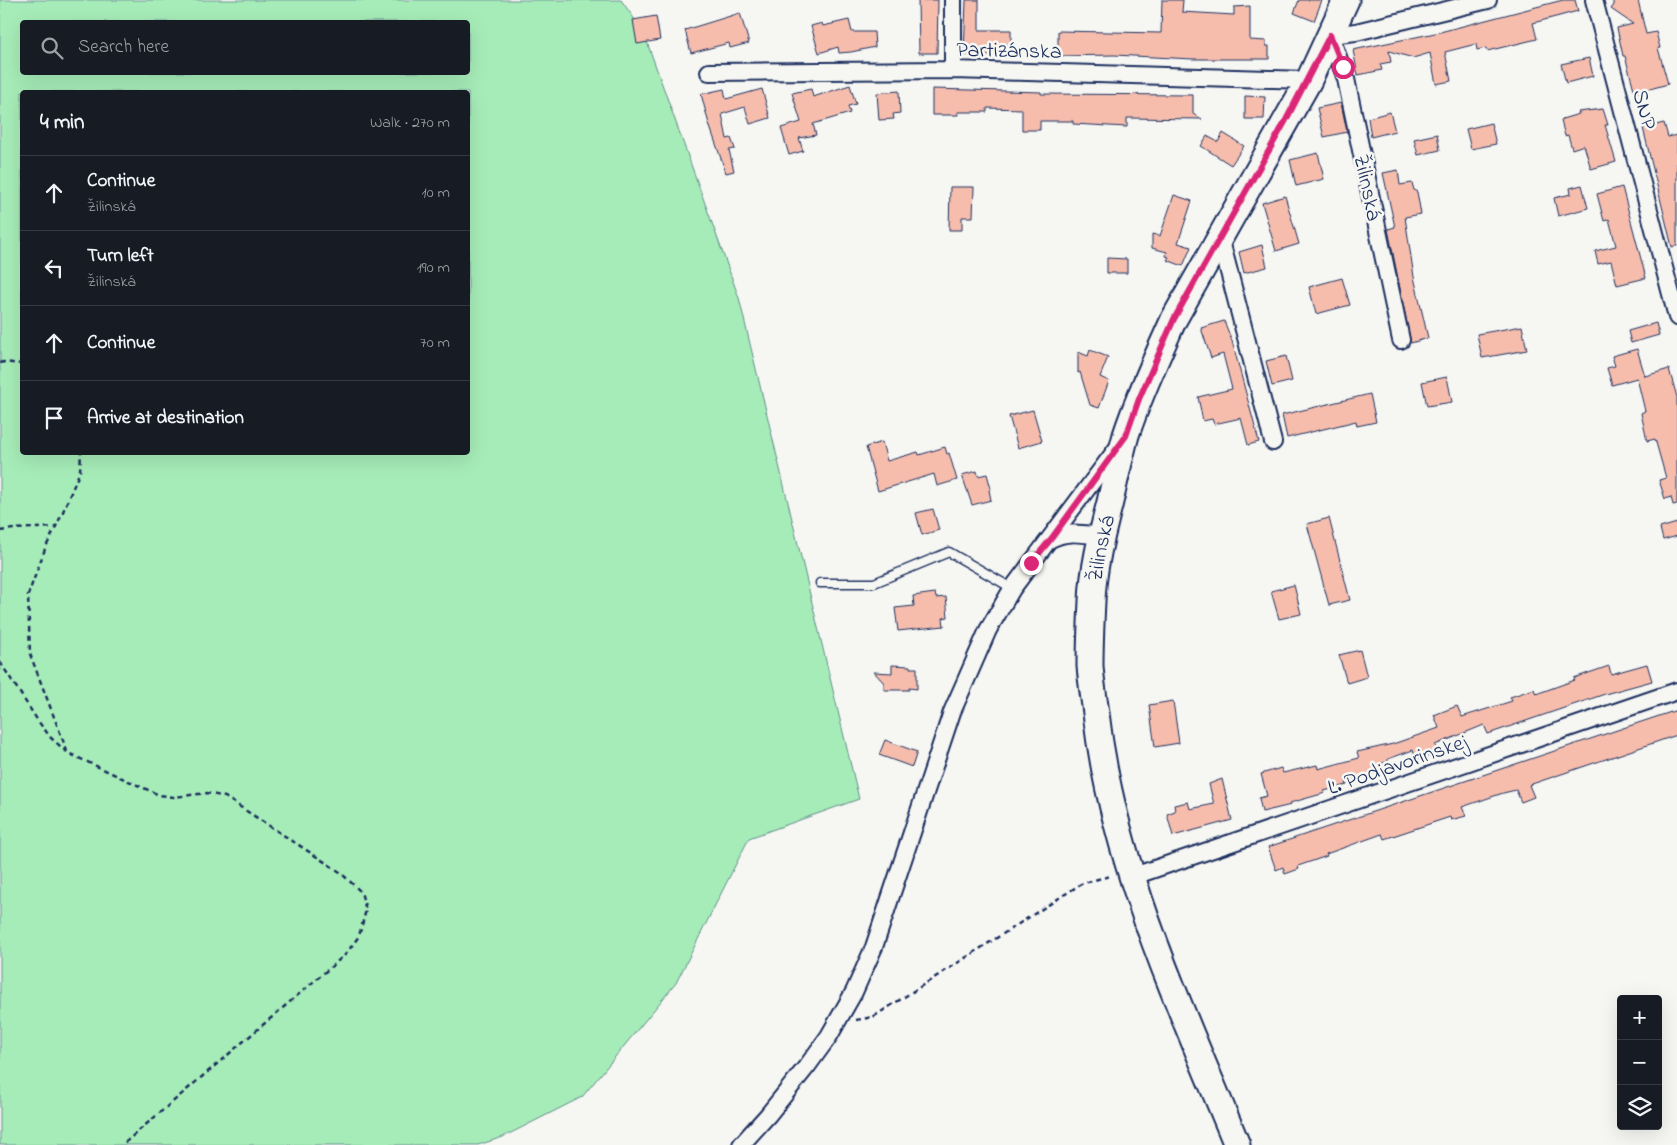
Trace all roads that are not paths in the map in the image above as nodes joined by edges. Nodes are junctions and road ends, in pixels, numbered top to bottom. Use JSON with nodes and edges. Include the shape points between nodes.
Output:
{"nodes":[{"id":1,"x":953,"y":0,"type":"edge"},
{"id":2,"x":1346,"y":0,"type":"edge"},
{"id":3,"x":1488,"y":0,"type":"edge"},
{"id":4,"x":1594,"y":0,"type":"edge"},
{"id":5,"x":1330,"y":35,"type":"junction"},
{"id":6,"x":953,"y":70,"type":"junction"},
{"id":7,"x":709,"y":72,"type":"dead end"},
{"id":8,"x":1309,"y":80,"type":"junction"},
{"id":9,"x":1220,"y":237,"type":"junction"},
{"id":10,"x":1677,"y":317,"type":"edge"},
{"id":11,"x":1401,"y":340,"type":"dead end"},
{"id":12,"x":1126,"y":436,"type":"junction"},
{"id":13,"x":1274,"y":442,"type":"dead end"},
{"id":14,"x":1101,"y":536,"type":"junction"},
{"id":15,"x":1051,"y":539,"type":"junction"},
{"id":16,"x":820,"y":583,"type":"dead end"},
{"id":17,"x":1012,"y":589,"type":"junction"},
{"id":18,"x":1677,"y":691,"type":"edge"},
{"id":19,"x":1121,"y":876,"type":"junction"},
{"id":20,"x":741,"y":1145,"type":"edge"},
{"id":21,"x":1237,"y":1145,"type":"edge"}],
"edges":[{"from":1,"to":6,"type":"street"},
{"from":2,"to":5,"type":"main road","name":"Žilinská"},
{"from":3,"to":5,"type":"street","via":[[1356,32]]},
{"from":4,"to":10,"type":"street","name":"SNP"},
{"from":5,"to":8,"type":"main road","name":"Žilinská"},
{"from":5,"to":11,"type":"street","name":"Žilinská","via":[[1346,79]]},
{"from":6,"to":7,"type":"street","name":"Partizánska"},
{"from":6,"to":8,"type":"street","name":"Partizánska"},
{"from":8,"to":9,"type":"main road","name":"Žilinská"},
{"from":9,"to":12,"type":"main road","name":"Žilinská","via":[[1167,335]]},
{"from":9,"to":13,"type":"street"},
{"from":12,"to":14,"type":"main road","name":"Žilinská"},
{"from":12,"to":15,"type":"street"},
{"from":14,"to":15,"type":"street","via":[[1068,533]]},
{"from":14,"to":19,"type":"main road","name":"Žilinská","via":[[1092,598],[1090,667]]},
{"from":15,"to":17,"type":"street"},
{"from":16,"to":17,"type":"lane","via":[[874,583],[949,552]]},
{"from":17,"to":20,"type":"street","via":[[988,630],[952,712],[874,947],[854,992],[808,1065]]},
{"from":18,"to":19,"type":"street","name":"Ľ. Podjavorinskej"},
{"from":19,"to":21,"type":"main road","name":"Žilinská"}]}
